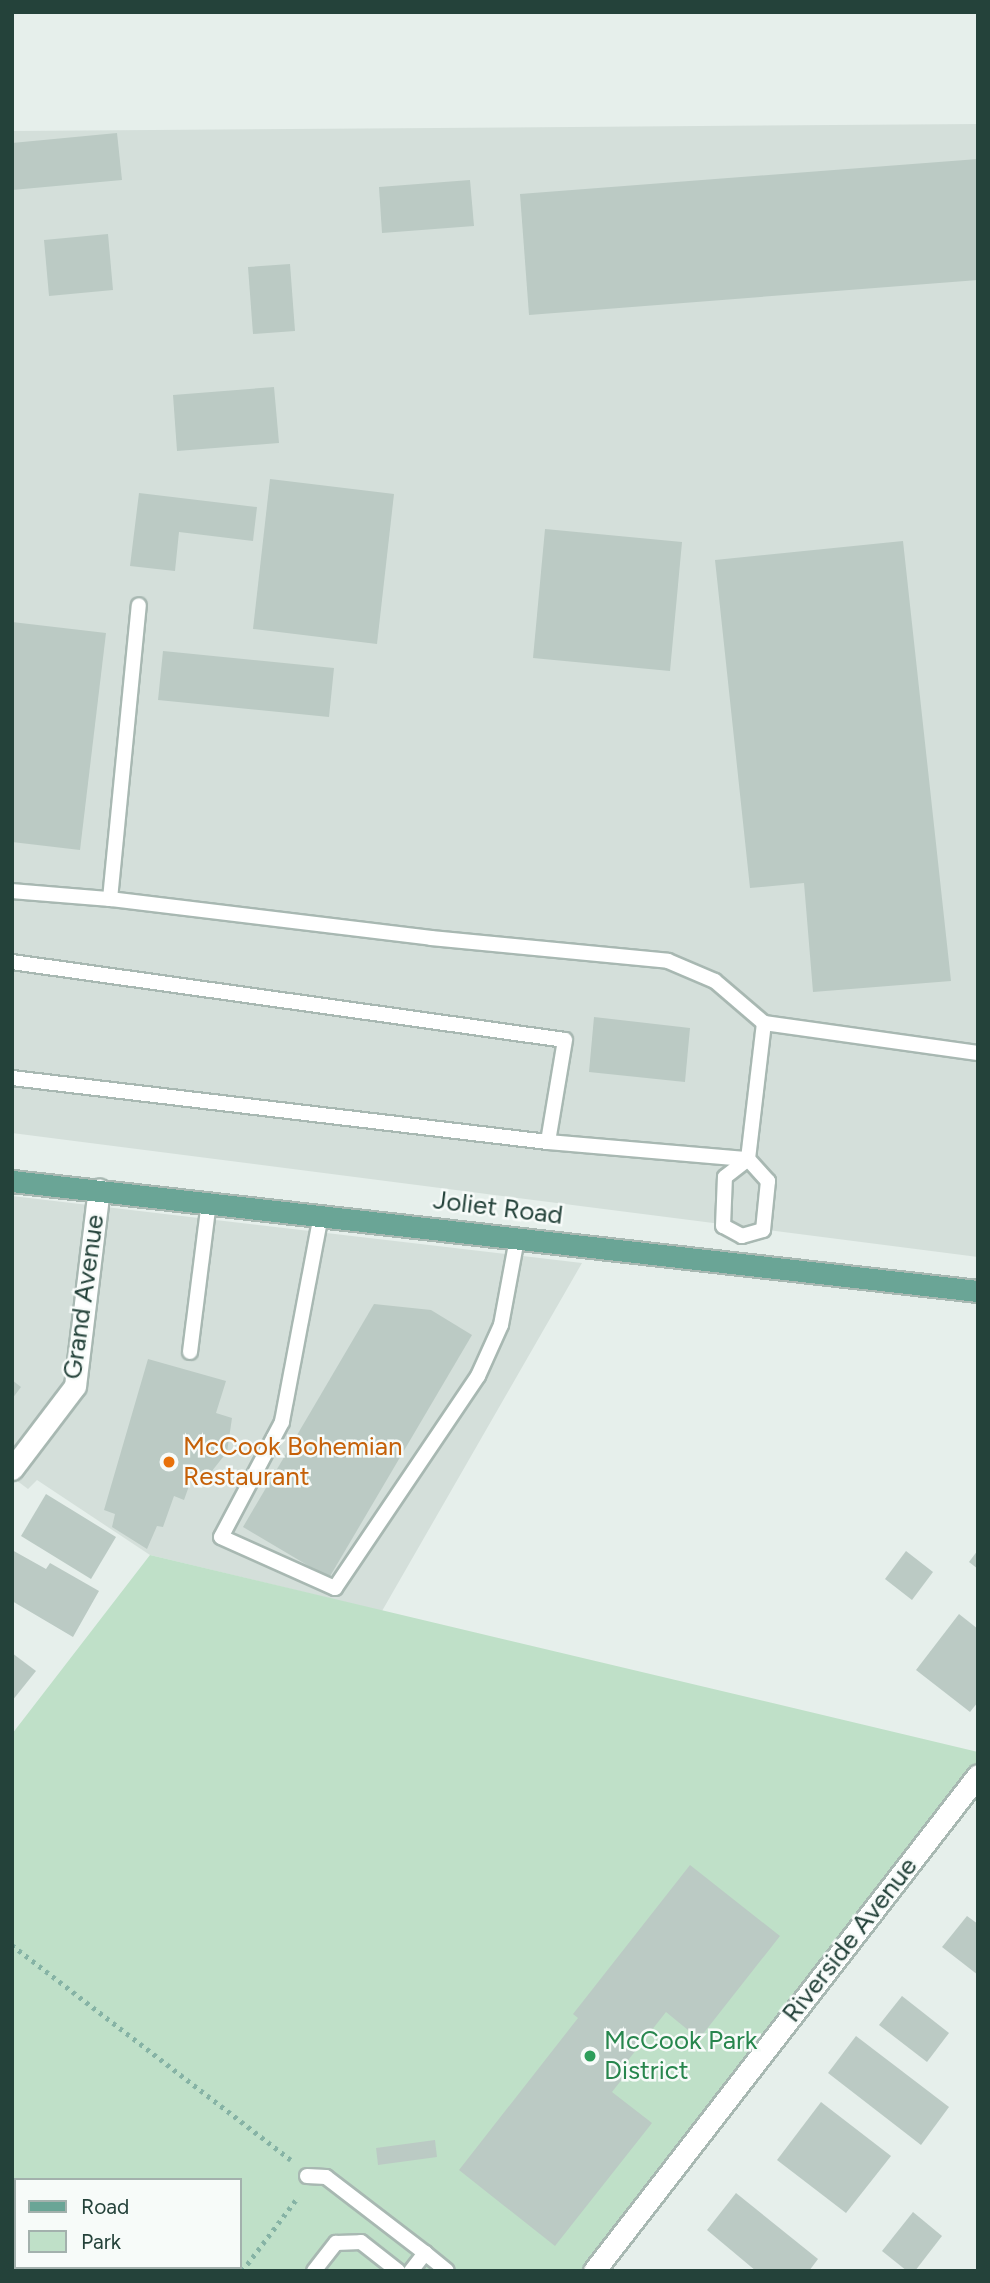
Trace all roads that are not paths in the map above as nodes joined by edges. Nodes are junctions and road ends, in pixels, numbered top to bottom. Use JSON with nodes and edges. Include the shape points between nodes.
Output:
{"nodes":[{"id":1,"x":139,"y":605,"type":"dead end"},
{"id":2,"x":12,"y":891,"type":"edge"},
{"id":3,"x":110,"y":899,"type":"junction"},
{"id":4,"x":12,"y":962,"type":"edge"},
{"id":5,"x":764,"y":1023,"type":"junction"},
{"id":6,"x":978,"y":1053,"type":"edge"},
{"id":7,"x":12,"y":1078,"type":"edge"},
{"id":8,"x":548,"y":1142,"type":"junction"},
{"id":9,"x":748,"y":1158,"type":"junction"},
{"id":10,"x":12,"y":1181,"type":"edge"},
{"id":11,"x":99,"y":1189,"type":"junction"},
{"id":12,"x":209,"y":1202,"type":"junction"},
{"id":13,"x":321,"y":1215,"type":"junction"},
{"id":14,"x":742,"y":1236,"type":"junction"},
{"id":15,"x":517,"y":1239,"type":"junction"},
{"id":16,"x":741,"y":1265,"type":"junction"},
{"id":17,"x":978,"y":1291,"type":"edge"},
{"id":18,"x":190,"y":1352,"type":"dead end"},
{"id":19,"x":12,"y":1469,"type":"edge"},
{"id":20,"x":978,"y":1775,"type":"edge"},
{"id":21,"x":307,"y":2176,"type":"road end"},
{"id":22,"x":425,"y":2253,"type":"junction"},
{"id":23,"x":314,"y":2271,"type":"edge"},
{"id":24,"x":398,"y":2271,"type":"edge"},
{"id":25,"x":411,"y":2271,"type":"edge"},
{"id":26,"x":447,"y":2271,"type":"edge"},
{"id":27,"x":594,"y":2271,"type":"edge"}],
"edges":[{"from":1,"to":3,"type":"lane"},
{"from":2,"to":3,"type":"lane"},
{"from":3,"to":5,"type":"lane","via":[[668,961],[715,981]]},
{"from":4,"to":8,"type":"lane","via":[[565,1040]]},
{"from":5,"to":6,"type":"lane"},
{"from":5,"to":9,"type":"lane"},
{"from":7,"to":8,"type":"lane"},
{"from":8,"to":9,"type":"lane"},
{"from":9,"to":14,"type":"lane","via":[[725,1177],[723,1226]]},
{"from":9,"to":14,"type":"lane","via":[[768,1181],[763,1230]]},
{"from":10,"to":11,"type":"main road","name":"Joliet Road"},
{"from":11,"to":12,"type":"main road","name":"Joliet Road"},
{"from":11,"to":19,"type":"street","name":"Grand Avenue","via":[[75,1386]]},
{"from":12,"to":13,"type":"main road","name":"Joliet Road"},
{"from":12,"to":18,"type":"lane"},
{"from":13,"to":15,"type":"main road","name":"Joliet Road"},
{"from":13,"to":15,"type":"lane","via":[[282,1422],[221,1537],[335,1588],[478,1376],[502,1325]]},
{"from":14,"to":16,"type":"lane"},
{"from":15,"to":16,"type":"main road","name":"Joliet Road"},
{"from":16,"to":17,"type":"main road","name":"Joliet Road"},
{"from":20,"to":27,"type":"street","name":"Riverside Avenue"},
{"from":21,"to":22,"type":"lane","via":[[326,2177]]},
{"from":22,"to":25,"type":"lane"},
{"from":22,"to":26,"type":"lane"},
{"from":23,"to":24,"type":"lane","via":[[336,2243],[361,2242]]}]}
